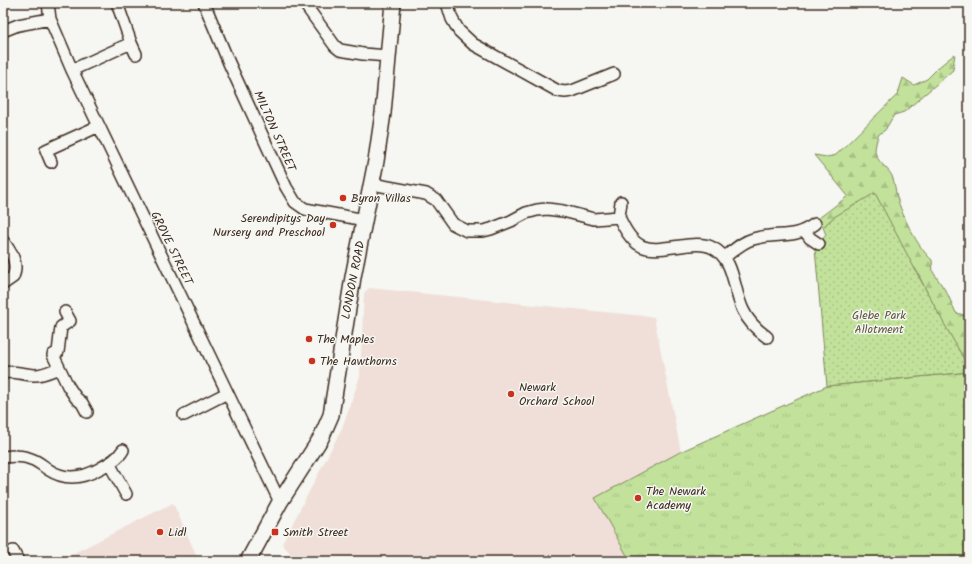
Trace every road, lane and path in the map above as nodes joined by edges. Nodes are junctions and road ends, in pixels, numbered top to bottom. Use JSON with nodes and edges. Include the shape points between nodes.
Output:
{"nodes":[{"id":1,"x":48,"y":3,"type":"edge"},
{"id":2,"x":117,"y":3,"type":"edge"},
{"id":3,"x":204,"y":3,"type":"edge"},
{"id":4,"x":304,"y":3,"type":"edge"},
{"id":5,"x":393,"y":3,"type":"edge"},
{"id":6,"x":447,"y":3,"type":"edge"},
{"id":7,"x":50,"y":20,"type":"junction"},
{"id":8,"x":3,"y":31,"type":"edge"},
{"id":9,"x":131,"y":43,"type":"junction"},
{"id":10,"x":136,"y":54,"type":"dead end"},
{"id":11,"x":388,"y":56,"type":"junction"},
{"id":12,"x":72,"y":70,"type":"junction"},
{"id":13,"x":614,"y":74,"type":"dead end"},
{"id":14,"x":99,"y":126,"type":"junction"},
{"id":15,"x":51,"y":162,"type":"dead end"},
{"id":16,"x":372,"y":184,"type":"junction"},
{"id":17,"x":621,"y":202,"type":"dead end"},
{"id":18,"x":619,"y":217,"type":"junction"},
{"id":19,"x":365,"y":220,"type":"junction"},
{"id":20,"x":816,"y":224,"type":"dead end"},
{"id":21,"x":805,"y":231,"type":"junction"},
{"id":22,"x":3,"y":241,"type":"edge"},
{"id":23,"x":819,"y":244,"type":"dead end"},
{"id":24,"x":725,"y":257,"type":"junction"},
{"id":25,"x":3,"y":284,"type":"edge"},
{"id":26,"x":65,"y":312,"type":"dead end"},
{"id":27,"x":768,"y":336,"type":"dead end"},
{"id":28,"x":59,"y":368,"type":"junction"},
{"id":29,"x":3,"y":373,"type":"edge"},
{"id":30,"x":227,"y":393,"type":"junction"},
{"id":31,"x":87,"y":412,"type":"dead end"},
{"id":32,"x":184,"y":415,"type":"dead end"},
{"id":33,"x":123,"y":450,"type":"dead end"},
{"id":34,"x":3,"y":457,"type":"edge"},
{"id":35,"x":109,"y":463,"type":"junction"},
{"id":36,"x":126,"y":494,"type":"dead end"},
{"id":37,"x":280,"y":502,"type":"junction"},
{"id":38,"x":248,"y":561,"type":"edge"}],
"edges":[{"from":1,"to":7,"type":"street","name":"GROVE STREET"},
{"from":2,"to":9,"type":"street"},
{"from":3,"to":19,"type":"street","name":"MILTON STREET","via":[[279,174],[295,202],[305,209]]},
{"from":4,"to":11,"type":"street","via":[[340,50]]},
{"from":5,"to":11,"type":"main road","name":"LONDON ROAD"},
{"from":6,"to":13,"type":"street","via":[[452,19],[472,44],[558,91],[572,91]]},
{"from":7,"to":8,"type":"street","via":[[18,25]]},
{"from":7,"to":12,"type":"street","name":"GROVE STREET"},
{"from":9,"to":10,"type":"street"},
{"from":9,"to":12,"type":"street"},
{"from":11,"to":16,"type":"main road","name":"LONDON ROAD","via":[[383,113]]},
{"from":12,"to":14,"type":"street","name":"GROVE STREET"},
{"from":14,"to":15,"type":"street","via":[[46,150]]},
{"from":14,"to":30,"type":"street","name":"GROVE STREET"},
{"from":16,"to":18,"type":"street","via":[[426,194],[436,200],[453,224],[467,231],[491,229],[538,210],[555,210],[594,219]]},
{"from":16,"to":19,"type":"main road","name":"LONDON ROAD"},
{"from":17,"to":18,"type":"street"},
{"from":18,"to":24,"type":"street","via":[[627,234],[646,248],[656,250],[701,244],[713,248]]},
{"from":19,"to":37,"type":"main road","name":"LONDON ROAD","via":[[348,301],[331,415],[321,438]]},
{"from":20,"to":21,"type":"street"},
{"from":21,"to":23,"type":"street"},
{"from":21,"to":24,"type":"street","via":[[787,236],[754,238]]},
{"from":22,"to":25,"type":"street","via":[[11,252],[16,267],[13,277]]},
{"from":24,"to":27,"type":"street","via":[[742,310],[752,324]]},
{"from":26,"to":28,"type":"street","via":[[70,321],[61,327],[58,352],[53,355]]},
{"from":28,"to":29,"type":"street","via":[[36,375]]},
{"from":28,"to":31,"type":"street","via":[[68,386]]},
{"from":30,"to":32,"type":"street"},
{"from":30,"to":37,"type":"street","name":"GROVE STREET"},
{"from":33,"to":35,"type":"street"},
{"from":34,"to":35,"type":"street","via":[[29,458],[54,473],[71,478],[84,477]]},
{"from":35,"to":36,"type":"street"},
{"from":37,"to":38,"type":"main road","name":"LONDON ROAD"}]}
